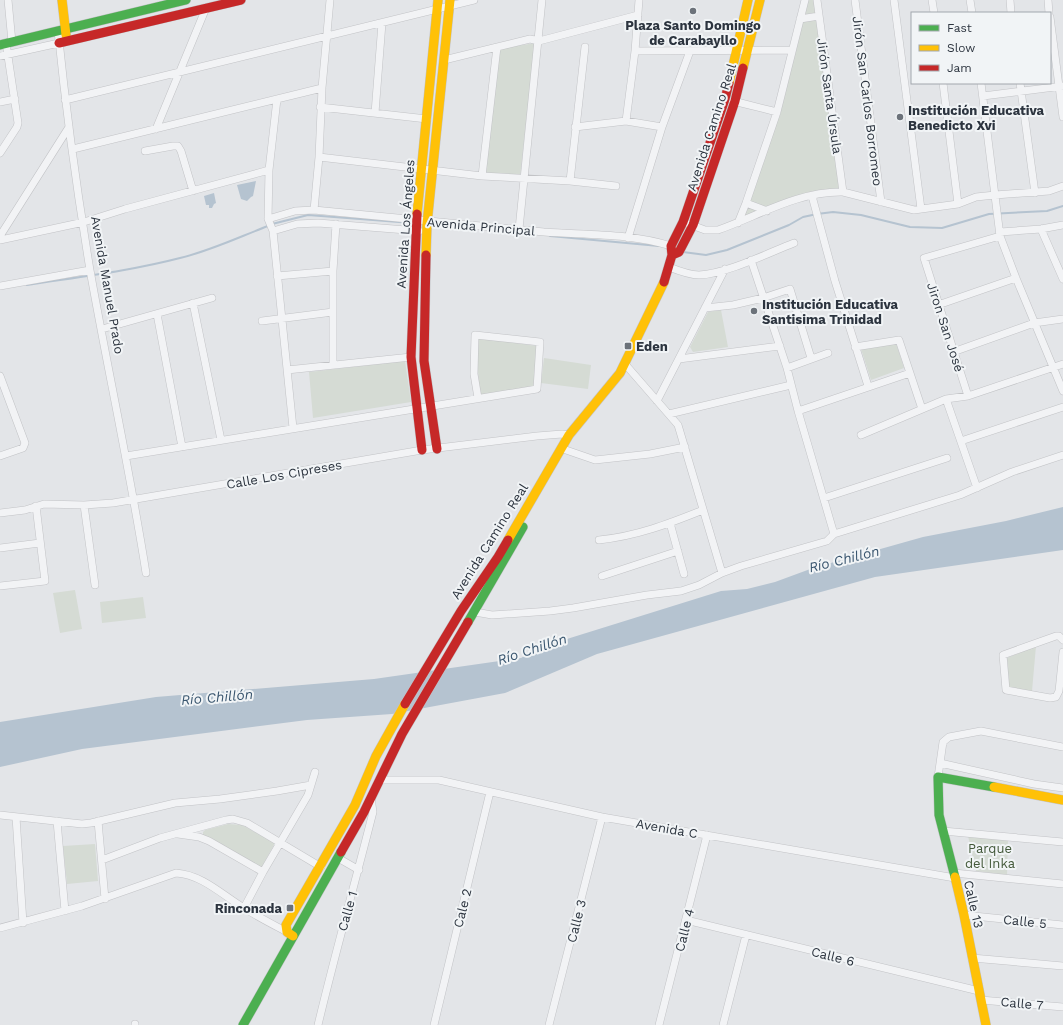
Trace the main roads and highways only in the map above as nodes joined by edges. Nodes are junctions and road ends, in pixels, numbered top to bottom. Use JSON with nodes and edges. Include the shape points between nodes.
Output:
{"nodes":[{"id":1,"x":55,"y":0,"type":"edge"},
{"id":2,"x":62,"y":0,"type":"edge"},
{"id":3,"x":186,"y":0,"type":"edge"},
{"id":4,"x":241,"y":0,"type":"edge"},
{"id":5,"x":748,"y":0,"type":"edge"},
{"id":6,"x":760,"y":0,"type":"edge"},
{"id":7,"x":450,"y":3,"type":"edge"},
{"id":8,"x":156,"y":4,"type":"edge"},
{"id":9,"x":438,"y":4,"type":"edge"},
{"id":10,"x":61,"y":30,"type":"junction"},
{"id":11,"x":6,"y":43,"type":"edge"},
{"id":12,"x":672,"y":251,"type":"junction"},
{"id":13,"x":620,"y":372,"type":"junction"},
{"id":14,"x":437,"y":449,"type":"road end"},
{"id":15,"x":422,"y":450,"type":"road end"},
{"id":16,"x":1063,"y":800,"type":"edge"},
{"id":17,"x":290,"y":934,"type":"junction"},
{"id":18,"x":244,"y":1025,"type":"edge"},
{"id":19,"x":986,"y":1025,"type":"edge"}],
"edges":[{"from":1,"to":10,"type":"main road","name":"Avenida Manuel Prado"},
{"from":2,"to":10,"type":"main road","name":"Avenida Manuel Prado"},
{"from":3,"to":8,"type":"main road"},
{"from":4,"to":10,"type":"main road","name":"Avenida Manuel Prado","via":[[63,42]]},
{"from":5,"to":12,"type":"main road","name":"Avenida Camino Real","via":[[725,99]]},
{"from":6,"to":12,"type":"main road","name":"Avenida Camino Real","via":[[735,101],[692,225],[679,252]]},
{"from":7,"to":14,"type":"main road","name":"Avenida Los Ángeles","via":[[427,221],[424,361]]},
{"from":8,"to":10,"type":"main road"},
{"from":9,"to":15,"type":"main road","name":"Avenida Los Ángeles","via":[[416,220],[411,357]]},
{"from":10,"to":11,"type":"main road"},
{"from":12,"to":13,"type":"main road","name":"Avenida Camino Real","via":[[663,286]]},
{"from":13,"to":17,"type":"main road","name":"Avenida Camino Real","via":[[609,395],[566,450],[402,734],[364,812],[338,858]]},
{"from":13,"to":17,"type":"main road","name":"Avenida Camino Real","via":[[569,435],[498,557],[461,611],[390,729],[355,805],[286,925]]},
{"from":16,"to":19,"type":"main road","name":"Calle 13","via":[[938,777],[939,814],[964,915]]},
{"from":17,"to":18,"type":"main road"}]}
